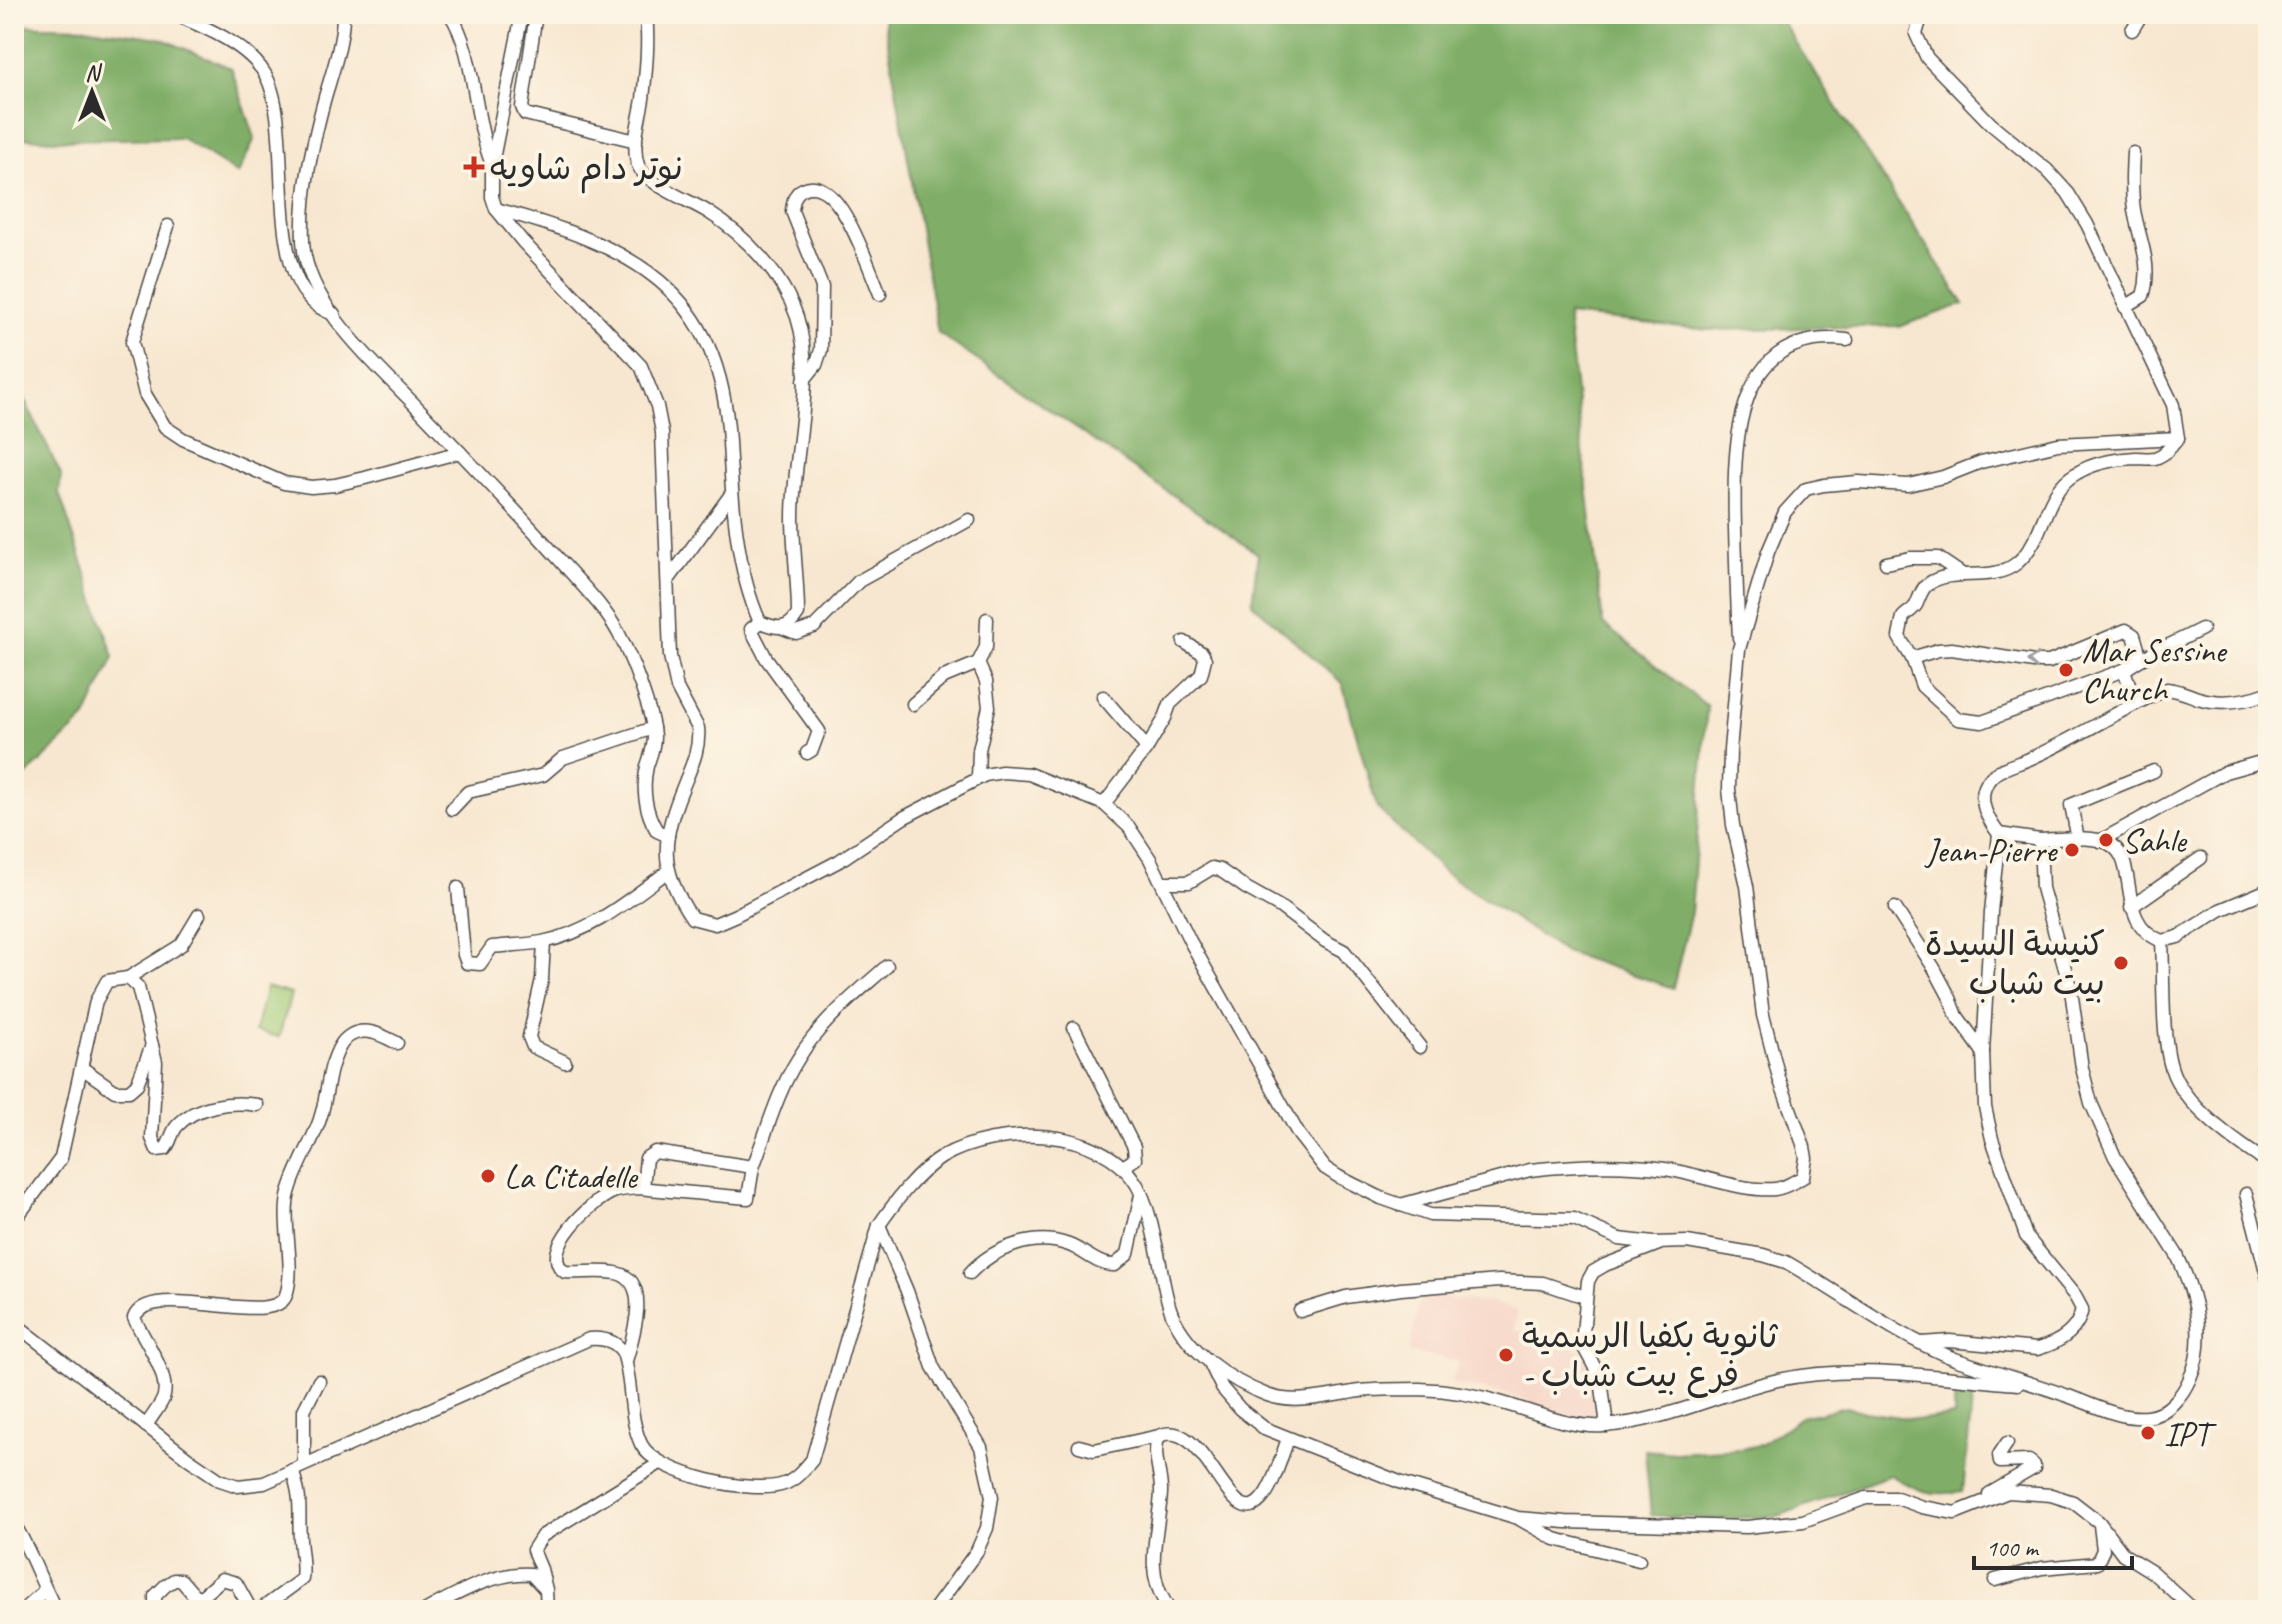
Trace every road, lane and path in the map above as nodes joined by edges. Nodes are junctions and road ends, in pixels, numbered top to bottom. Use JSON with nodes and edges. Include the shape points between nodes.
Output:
{"nodes":[{"id":1,"x":174,"y":14,"type":"edge"},
{"id":2,"x":343,"y":14,"type":"edge"},
{"id":3,"x":450,"y":14,"type":"edge"},
{"id":4,"x":522,"y":14,"type":"edge"},
{"id":5,"x":536,"y":14,"type":"edge"},
{"id":6,"x":646,"y":14,"type":"edge"},
{"id":7,"x":1922,"y":14,"type":"edge"},
{"id":8,"x":2142,"y":14,"type":"edge"},
{"id":9,"x":2132,"y":30,"type":"dead end"},
{"id":10,"x":636,"y":141,"type":"junction"},
{"id":11,"x":2133,"y":153,"type":"dead end"},
{"id":12,"x":492,"y":164,"type":"junction"},
{"id":13,"x":496,"y":209,"type":"junction"},
{"id":14,"x":168,"y":226,"type":"dead end"},
{"id":15,"x":880,"y":294,"type":"dead end"},
{"id":16,"x":2125,"y":307,"type":"junction"},
{"id":17,"x":334,"y":315,"type":"junction"},
{"id":18,"x":1847,"y":340,"type":"dead end"},
{"id":19,"x":804,"y":380,"type":"junction"},
{"id":20,"x":2178,"y":438,"type":"junction"},
{"id":21,"x":460,"y":452,"type":"junction"},
{"id":22,"x":732,"y":493,"type":"junction"},
{"id":23,"x":969,"y":520,"type":"dead end"},
{"id":24,"x":1886,"y":563,"type":"dead end"},
{"id":25,"x":1963,"y":575,"type":"junction"},
{"id":26,"x":669,"y":579,"type":"junction"},
{"id":27,"x":987,"y":619,"type":"dead end"},
{"id":28,"x":760,"y":622,"type":"junction"},
{"id":29,"x":783,"y":628,"type":"junction"},
{"id":30,"x":2202,"y":629,"type":"dead end"},
{"id":31,"x":1184,"y":642,"type":"dead end"},
{"id":32,"x":1739,"y":649,"type":"junction"},
{"id":33,"x":1912,"y":658,"type":"junction"},
{"id":34,"x":2141,"y":659,"type":"junction"},
{"id":35,"x":978,"y":663,"type":"junction"},
{"id":36,"x":2124,"y":670,"type":"junction"},
{"id":37,"x":2268,"y":693,"type":"edge"},
{"id":38,"x":1103,"y":697,"type":"dead end"},
{"id":39,"x":913,"y":704,"type":"dead end"},
{"id":40,"x":2136,"y":704,"type":"junction"},
{"id":41,"x":653,"y":728,"type":"junction"},
{"id":42,"x":1147,"y":748,"type":"junction"},
{"id":43,"x":807,"y":753,"type":"dead end"},
{"id":44,"x":2268,"y":760,"type":"edge"},
{"id":45,"x":2154,"y":771,"type":"dead end"},
{"id":46,"x":978,"y":778,"type":"junction"},
{"id":47,"x":1104,"y":804,"type":"junction"},
{"id":48,"x":452,"y":809,"type":"dead end"},
{"id":49,"x":1999,"y":834,"type":"junction"},
{"id":50,"x":668,"y":836,"type":"junction"},
{"id":51,"x":2078,"y":839,"type":"junction"},
{"id":52,"x":2040,"y":840,"type":"junction"},
{"id":53,"x":2100,"y":841,"type":"junction"},
{"id":54,"x":2201,"y":858,"type":"dead end"},
{"id":55,"x":667,"y":872,"type":"junction"},
{"id":56,"x":1162,"y":882,"type":"junction"},
{"id":57,"x":458,"y":888,"type":"dead end"},
{"id":58,"x":2268,"y":890,"type":"edge"},
{"id":59,"x":2131,"y":907,"type":"junction"},
{"id":60,"x":1895,"y":908,"type":"dead end"},
{"id":61,"x":199,"y":915,"type":"dead end"},
{"id":62,"x":2162,"y":941,"type":"junction"},
{"id":63,"x":544,"y":942,"type":"junction"},
{"id":64,"x":887,"y":966,"type":"dead end"},
{"id":65,"x":128,"y":978,"type":"junction"},
{"id":66,"x":1074,"y":1028,"type":"dead end"},
{"id":67,"x":397,"y":1043,"type":"dead end"},
{"id":68,"x":152,"y":1045,"type":"junction"},
{"id":69,"x":1420,"y":1047,"type":"dead end"},
{"id":70,"x":1983,"y":1052,"type":"junction"},
{"id":71,"x":565,"y":1062,"type":"dead end"},
{"id":72,"x":2268,"y":1062,"type":"edge"},
{"id":73,"x":82,"y":1068,"type":"junction"},
{"id":74,"x":2268,"y":1084,"type":"edge"},
{"id":75,"x":257,"y":1105,"type":"dead end"},
{"id":76,"x":2268,"y":1163,"type":"edge"},
{"id":77,"x":753,"y":1167,"type":"junction"},
{"id":78,"x":1123,"y":1167,"type":"junction"},
{"id":79,"x":643,"y":1188,"type":"junction"},
{"id":80,"x":2246,"y":1194,"type":"dead end"},
{"id":81,"x":1141,"y":1195,"type":"junction"},
{"id":82,"x":1399,"y":1205,"type":"junction"},
{"id":83,"x":14,"y":1221,"type":"edge"},
{"id":84,"x":879,"y":1225,"type":"junction"},
{"id":85,"x":1663,"y":1241,"type":"junction"},
{"id":86,"x":970,"y":1273,"type":"dead end"},
{"id":87,"x":2268,"y":1279,"type":"edge"},
{"id":88,"x":1585,"y":1297,"type":"junction"},
{"id":89,"x":1300,"y":1311,"type":"dead end"},
{"id":90,"x":14,"y":1323,"type":"edge"},
{"id":91,"x":1921,"y":1343,"type":"junction"},
{"id":92,"x":626,"y":1361,"type":"junction"},
{"id":93,"x":1210,"y":1363,"type":"junction"},
{"id":94,"x":319,"y":1381,"type":"dead end"},
{"id":95,"x":2037,"y":1385,"type":"junction"},
{"id":96,"x":146,"y":1426,"type":"junction"},
{"id":97,"x":1607,"y":1426,"type":"junction"},
{"id":98,"x":1159,"y":1436,"type":"junction"},
{"id":99,"x":1288,"y":1439,"type":"junction"},
{"id":100,"x":2007,"y":1443,"type":"dead end"},
{"id":101,"x":1079,"y":1446,"type":"dead end"},
{"id":102,"x":304,"y":1463,"type":"junction"},
{"id":103,"x":660,"y":1463,"type":"junction"},
{"id":104,"x":292,"y":1470,"type":"junction"},
{"id":105,"x":1964,"y":1511,"type":"junction"},
{"id":106,"x":1518,"y":1518,"type":"junction"},
{"id":107,"x":2099,"y":1522,"type":"junction"},
{"id":108,"x":14,"y":1524,"type":"edge"},
{"id":109,"x":1639,"y":1560,"type":"dead end"},
{"id":110,"x":1995,"y":1580,"type":"dead end"},
{"id":111,"x":546,"y":1590,"type":"junction"},
{"id":112,"x":44,"y":1591,"type":"junction"},
{"id":113,"x":1166,"y":1604,"type":"dead end"},
{"id":114,"x":23,"y":1610,"type":"edge"},
{"id":115,"x":56,"y":1610,"type":"edge"},
{"id":116,"x":155,"y":1610,"type":"edge"},
{"id":117,"x":251,"y":1610,"type":"edge"},
{"id":118,"x":260,"y":1610,"type":"edge"},
{"id":119,"x":426,"y":1610,"type":"edge"},
{"id":120,"x":547,"y":1610,"type":"edge"},
{"id":121,"x":934,"y":1610,"type":"edge"},
{"id":122,"x":2194,"y":1610,"type":"edge"}],
"edges":[{"from":1,"to":17,"type":"street","via":[[222,38],[264,73],[274,104],[294,275],[314,306]]},
{"from":2,"to":17,"type":"street","via":[[313,150],[303,241],[307,266]]},
{"from":3,"to":12,"type":"street","via":[[462,39]]},
{"from":4,"to":12,"type":"street"},
{"from":5,"to":10,"type":"street","via":[[525,114]]},
{"from":6,"to":10,"type":"street"},
{"from":7,"to":16,"type":"street","via":[[1916,34],[1927,58],[2068,193]]},
{"from":8,"to":9,"type":"street"},
{"from":10,"to":19,"type":"street","via":[[642,172],[734,231],[773,274],[797,318]]},
{"from":11,"to":16,"type":"street","via":[[2132,196],[2147,274],[2143,296]]},
{"from":12,"to":13,"type":"street"},
{"from":13,"to":22,"type":"street","via":[[577,234],[627,258],[679,299],[718,367]]},
{"from":13,"to":26,"type":"street","via":[[628,351],[649,381],[662,432]]},
{"from":14,"to":21,"type":"street","via":[[132,342],[145,394],[165,427],[284,483],[311,487]]},
{"from":15,"to":19,"type":"street","via":[[842,209],[825,190],[804,188],[792,211],[822,287],[821,350]]},
{"from":16,"to":20,"type":"street","via":[[2173,405]]},
{"from":17,"to":21,"type":"street"},
{"from":18,"to":32,"type":"street","via":[[1827,338],[1774,356],[1745,402],[1733,475]]},
{"from":19,"to":29,"type":"street","via":[[793,517],[798,614]]},
{"from":20,"to":25,"type":"street","via":[[2156,458],[2105,461],[2077,473],[2058,486],[2041,530],[2014,565],[1986,575]]},
{"from":20,"to":32,"type":"street","via":[[2058,444],[1908,485],[1858,482],[1806,489],[1785,512],[1768,552]]},
{"from":21,"to":41,"type":"street","via":[[610,621],[630,659]]},
{"from":22,"to":26,"type":"street"},
{"from":22,"to":28,"type":"street","via":[[751,603]]},
{"from":23,"to":29,"type":"street","via":[[859,581],[814,627],[796,633]]},
{"from":24,"to":25,"type":"street","via":[[1938,558]]},
{"from":25,"to":33,"type":"street","via":[[1930,583],[1903,617],[1899,637]]},
{"from":26,"to":50,"type":"street","via":[[673,676],[699,736]]},
{"from":27,"to":35,"type":"street","via":[[986,647]]},
{"from":28,"to":29,"type":"street"},
{"from":28,"to":43,"type":"street","via":[[751,629],[761,648],[819,731]]},
{"from":30,"to":34,"type":"street"},
{"from":31,"to":42,"type":"street","via":[[1202,653],[1201,675],[1170,704]]},
{"from":32,"to":82,"type":"street","via":[[1730,750],[1733,825],[1747,886],[1763,1015],[1804,1147],[1803,1177],[1774,1189],[1664,1169],[1552,1168]]},
{"from":34,"to":33,"type":"street","one_way":true,"via":[[2134,635],[2126,630],[2049,662],[1952,649]]},
{"from":33,"to":36,"type":"street","via":[[1922,686],[1968,722],[1982,722]]},
{"from":34,"to":36,"type":"street"},
{"from":35,"to":39,"type":"street","via":[[944,677]]},
{"from":35,"to":46,"type":"street","via":[[989,707]]},
{"from":36,"to":40,"type":"street"},
{"from":37,"to":40,"type":"street","via":[[2222,701],[2167,689]]},
{"from":38,"to":42,"type":"street"},
{"from":40,"to":49,"type":"street","via":[[1988,779],[1983,801]]},
{"from":41,"to":48,"type":"street","via":[[563,758],[543,775],[474,789]]},
{"from":41,"to":50,"type":"street","via":[[646,807],[657,831]]},
{"from":42,"to":47,"type":"street"},
{"from":44,"to":53,"type":"street","via":[[2225,772]]},
{"from":45,"to":51,"type":"street","via":[[2071,805]]},
{"from":46,"to":47,"type":"street","via":[[1002,772],[1029,774]]},
{"from":46,"to":55,"type":"street","via":[[903,818],[839,861],[715,924],[692,918]]},
{"from":47,"to":56,"type":"street","via":[[1129,827]]},
{"from":49,"to":52,"type":"street"},
{"from":49,"to":70,"type":"street"},
{"from":50,"to":55,"type":"street"},
{"from":51,"to":52,"type":"street"},
{"from":51,"to":53,"type":"street"},
{"from":52,"to":95,"type":"street","via":[[2042,888],[2071,990],[2091,1103],[2115,1157],[2181,1263],[2200,1337],[2187,1385],[2157,1415],[2117,1413]]},
{"from":53,"to":59,"type":"street","via":[[2121,854]]},
{"from":54,"to":59,"type":"street"},
{"from":55,"to":63,"type":"street","via":[[611,913]]},
{"from":56,"to":69,"type":"street","via":[[1189,882],[1212,868],[1280,907],[1353,960]]},
{"from":56,"to":82,"type":"street","via":[[1299,1135],[1325,1168]]},
{"from":57,"to":63,"type":"street","via":[[467,963],[480,964],[492,947]]},
{"from":58,"to":62,"type":"street"},
{"from":59,"to":62,"type":"street","via":[[2144,931]]},
{"from":60,"to":70,"type":"street"},
{"from":61,"to":65,"type":"street","via":[[181,945]]},
{"from":62,"to":76,"type":"street","via":[[2172,1072],[2198,1109]]},
{"from":63,"to":71,"type":"street","via":[[529,1037],[533,1047]]},
{"from":64,"to":77,"type":"street","via":[[827,1021],[798,1058]]},
{"from":65,"to":68,"type":"street","via":[[138,987]]},
{"from":65,"to":73,"type":"street","via":[[107,981],[101,989]]},
{"from":66,"to":78,"type":"street","via":[[1134,1147],[1135,1159]]},
{"from":67,"to":96,"type":"street","via":[[362,1031],[339,1047],[321,1117],[288,1196],[288,1281],[280,1304],[247,1308],[195,1302],[137,1310],[134,1318],[165,1390]]},
{"from":68,"to":73,"type":"street","via":[[137,1084],[129,1091],[115,1091]]},
{"from":68,"to":75,"type":"street","via":[[157,1078],[152,1138],[157,1150],[165,1149],[175,1128],[197,1112]]},
{"from":70,"to":91,"type":"street","via":[[1992,1139],[2026,1236],[2081,1305],[2081,1317],[2063,1338],[2037,1349]]},
{"from":72,"to":74,"type":"street","via":[[2263,1074]]},
{"from":73,"to":83,"type":"street","via":[[61,1158]]},
{"from":77,"to":79,"type":"street","via":[[748,1198]]},
{"from":77,"to":79,"type":"street","via":[[655,1152],[646,1158]]},
{"from":78,"to":81,"type":"street"},
{"from":78,"to":84,"type":"street","via":[[1098,1149],[1061,1138],[970,1145],[928,1167]]},
{"from":79,"to":92,"type":"street","via":[[598,1200],[572,1225],[556,1256],[565,1272],[616,1273],[632,1281],[638,1296]]},
{"from":80,"to":87,"type":"street"},
{"from":81,"to":86,"type":"street","via":[[1128,1254],[1115,1265],[1069,1245],[1040,1241],[999,1249]]},
{"from":81,"to":93,"type":"street","via":[[1173,1317]]},
{"from":82,"to":85,"type":"street","via":[[1430,1215],[1574,1219],[1619,1239]]},
{"from":84,"to":103,"type":"street","via":[[812,1460],[800,1474],[785,1484],[752,1488]]},
{"from":84,"to":121,"type":"street","via":[[933,1367],[981,1447],[992,1497],[977,1551]]},
{"from":85,"to":88,"type":"street","via":[[1593,1272]]},
{"from":85,"to":91,"type":"street","via":[[1786,1262]]},
{"from":88,"to":89,"type":"street","via":[[1543,1283],[1499,1281],[1346,1297]]},
{"from":88,"to":97,"type":"street","via":[[1582,1344],[1601,1379]]},
{"from":90,"to":96,"type":"street"},
{"from":91,"to":95,"type":"street"},
{"from":92,"to":102,"type":"street","via":[[620,1347],[589,1339]]},
{"from":92,"to":103,"type":"street","via":[[636,1428],[642,1445]]},
{"from":93,"to":97,"type":"street","via":[[1282,1399],[1425,1389],[1486,1398],[1557,1420]]},
{"from":93,"to":99,"type":"street","via":[[1240,1409]]},
{"from":94,"to":102,"type":"street","via":[[304,1410]]},
{"from":95,"to":97,"type":"street","via":[[1838,1372],[1780,1380],[1669,1415]]},
{"from":96,"to":104,"type":"street","via":[[230,1484],[264,1483]]},
{"from":98,"to":99,"type":"street","via":[[1173,1434],[1194,1444],[1238,1505],[1248,1507],[1266,1494]]},
{"from":98,"to":101,"type":"street","via":[[1094,1450]]},
{"from":98,"to":113,"type":"street","via":[[1155,1448],[1161,1492],[1153,1569]]},
{"from":99,"to":106,"type":"street","via":[[1402,1483]]},
{"from":100,"to":105,"type":"street","via":[[1999,1453],[2000,1462],[2029,1461],[2034,1468]]},
{"from":102,"to":104,"type":"street"},
{"from":103,"to":111,"type":"street","via":[[542,1536],[533,1550]]},
{"from":104,"to":118,"type":"street","via":[[302,1504],[302,1579]]},
{"from":105,"to":106,"type":"street","via":[[1942,1512],[1883,1496],[1803,1521],[1747,1527]]},
{"from":105,"to":107,"type":"street","via":[[2008,1492],[2024,1492],[2073,1502]]},
{"from":106,"to":109,"type":"street","via":[[1555,1539]]},
{"from":107,"to":110,"type":"street","via":[[2103,1554],[2097,1563],[2042,1568]]},
{"from":107,"to":122,"type":"street","via":[[2123,1554]]},
{"from":108,"to":112,"type":"street","via":[[33,1555]]},
{"from":111,"to":119,"type":"street","via":[[531,1574],[507,1575]]},
{"from":111,"to":120,"type":"street"},
{"from":112,"to":114,"type":"street"},
{"from":112,"to":115,"type":"street"},
{"from":116,"to":117,"type":"street","via":[[155,1596],[174,1580],[201,1597],[218,1580],[228,1579],[236,1583]]}]}
